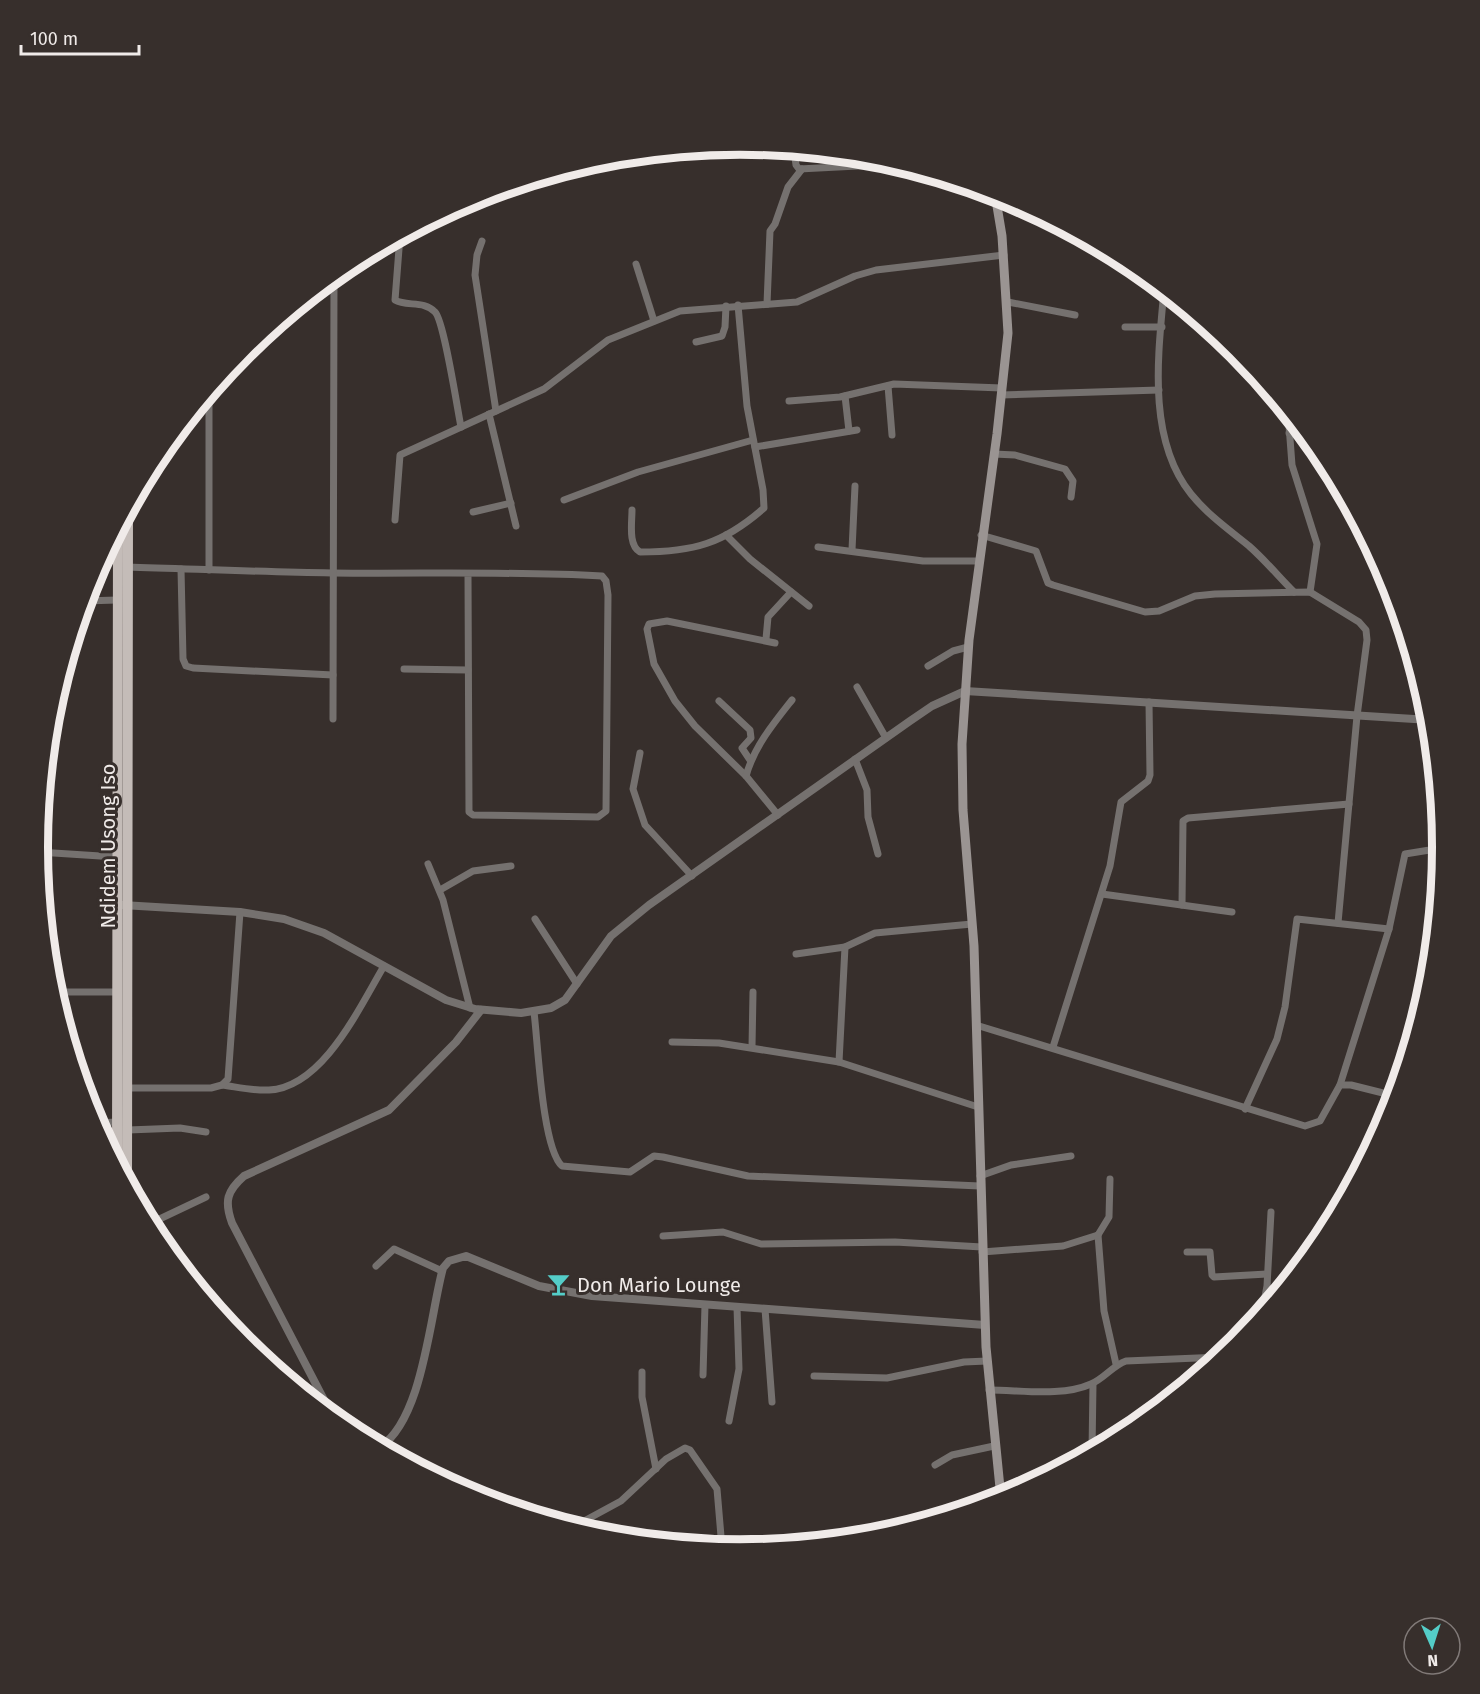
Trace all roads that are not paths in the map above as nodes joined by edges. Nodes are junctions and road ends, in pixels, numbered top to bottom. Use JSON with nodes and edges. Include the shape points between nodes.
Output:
{"nodes":[{"id":1,"x":795,"y":157,"type":"edge"},
{"id":2,"x":861,"y":166,"type":"edge"},
{"id":3,"x":802,"y":169,"type":"junction"},
{"id":4,"x":997,"y":205,"type":"edge"},
{"id":5,"x":482,"y":241,"type":"dead end"},
{"id":6,"x":399,"y":245,"type":"edge"},
{"id":7,"x":1004,"y":255,"type":"junction"},
{"id":8,"x":636,"y":264,"type":"dead end"},
{"id":9,"x":334,"y":288,"type":"edge"},
{"id":10,"x":1163,"y":300,"type":"edge"},
{"id":11,"x":1008,"y":302,"type":"junction"},
{"id":12,"x":766,"y":304,"type":"junction"},
{"id":13,"x":738,"y":305,"type":"junction"},
{"id":14,"x":726,"y":306,"type":"junction"},
{"id":15,"x":1075,"y":315,"type":"dead end"},
{"id":16,"x":654,"y":321,"type":"junction"},
{"id":17,"x":1125,"y":327,"type":"dead end"},
{"id":18,"x":1162,"y":327,"type":"junction"},
{"id":19,"x":696,"y":342,"type":"dead end"},
{"id":20,"x":888,"y":386,"type":"junction"},
{"id":21,"x":1159,"y":390,"type":"junction"},
{"id":22,"x":1001,"y":392,"type":"junction"},
{"id":23,"x":845,"y":396,"type":"junction"},
{"id":24,"x":789,"y":401,"type":"dead end"},
{"id":25,"x":209,"y":404,"type":"edge"},
{"id":26,"x":492,"y":413,"type":"junction"},
{"id":27,"x":1288,"y":425,"type":"edge"},
{"id":28,"x":461,"y":427,"type":"junction"},
{"id":29,"x":857,"y":430,"type":"dead end"},
{"id":30,"x":849,"y":431,"type":"junction"},
{"id":31,"x":1289,"y":433,"type":"junction"},
{"id":32,"x":1294,"y":433,"type":"edge"},
{"id":33,"x":892,"y":435,"type":"dead end"},
{"id":34,"x":754,"y":444,"type":"junction"},
{"id":35,"x":994,"y":454,"type":"junction"},
{"id":36,"x":855,"y":486,"type":"dead end"},
{"id":37,"x":1071,"y":497,"type":"dead end"},
{"id":38,"x":564,"y":500,"type":"dead end"},
{"id":39,"x":511,"y":503,"type":"junction"},
{"id":40,"x":632,"y":510,"type":"dead end"},
{"id":41,"x":473,"y":512,"type":"dead end"},
{"id":42,"x":395,"y":520,"type":"dead end"},
{"id":43,"x":128,"y":525,"type":"edge"},
{"id":44,"x":516,"y":526,"type":"dead end"},
{"id":45,"x":726,"y":535,"type":"junction"},
{"id":46,"x":981,"y":535,"type":"junction"},
{"id":47,"x":818,"y":547,"type":"dead end"},
{"id":48,"x":115,"y":549,"type":"edge"},
{"id":49,"x":852,"y":550,"type":"junction"},
{"id":50,"x":978,"y":561,"type":"junction"},
{"id":51,"x":127,"y":567,"type":"junction"},
{"id":52,"x":181,"y":569,"type":"junction"},
{"id":53,"x":209,"y":570,"type":"junction"},
{"id":54,"x":332,"y":573,"type":"junction"},
{"id":55,"x":468,"y":574,"type":"junction"},
{"id":56,"x":791,"y":592,"type":"junction"},
{"id":57,"x":1294,"y":592,"type":"junction"},
{"id":58,"x":1311,"y":592,"type":"junction"},
{"id":59,"x":117,"y":600,"type":"junction"},
{"id":60,"x":94,"y":601,"type":"edge"},
{"id":61,"x":809,"y":606,"type":"dead end"},
{"id":62,"x":766,"y":639,"type":"junction"},
{"id":63,"x":775,"y":643,"type":"dead end"},
{"id":64,"x":968,"y":647,"type":"junction"},
{"id":65,"x":928,"y":666,"type":"dead end"},
{"id":66,"x":404,"y":669,"type":"dead end"},
{"id":67,"x":468,"y":670,"type":"junction"},
{"id":68,"x":333,"y":675,"type":"junction"},
{"id":69,"x":857,"y":687,"type":"dead end"},
{"id":70,"x":965,"y":691,"type":"junction"},
{"id":71,"x":792,"y":700,"type":"dead end"},
{"id":72,"x":719,"y":701,"type":"dead end"},
{"id":73,"x":1149,"y":702,"type":"junction"},
{"id":74,"x":1357,"y":716,"type":"junction"},
{"id":75,"x":333,"y":719,"type":"dead end"},
{"id":76,"x":1420,"y":719,"type":"edge"},
{"id":77,"x":886,"y":738,"type":"junction"},
{"id":78,"x":640,"y":753,"type":"dead end"},
{"id":79,"x":855,"y":759,"type":"junction"},
{"id":80,"x":750,"y":760,"type":"junction"},
{"id":81,"x":746,"y":776,"type":"junction"},
{"id":82,"x":1349,"y":804,"type":"junction"},
{"id":83,"x":778,"y":815,"type":"junction"},
{"id":84,"x":1432,"y":850,"type":"edge"},
{"id":85,"x":48,"y":853,"type":"edge"},
{"id":86,"x":878,"y":854,"type":"dead end"},
{"id":87,"x":116,"y":857,"type":"junction"},
{"id":88,"x":428,"y":864,"type":"dead end"},
{"id":89,"x":511,"y":866,"type":"dead end"},
{"id":90,"x":692,"y":876,"type":"junction"},
{"id":91,"x":440,"y":890,"type":"junction"},
{"id":92,"x":1102,"y":894,"type":"junction"},
{"id":93,"x":121,"y":905,"type":"junction"},
{"id":94,"x":1182,"y":905,"type":"junction"},
{"id":95,"x":240,"y":912,"type":"junction"},
{"id":96,"x":1232,"y":912,"type":"dead end"},
{"id":97,"x":535,"y":919,"type":"dead end"},
{"id":98,"x":1338,"y":923,"type":"junction"},
{"id":99,"x":972,"y":924,"type":"junction"},
{"id":100,"x":1389,"y":929,"type":"junction"},
{"id":101,"x":845,"y":946,"type":"junction"},
{"id":102,"x":796,"y":954,"type":"dead end"},
{"id":103,"x":384,"y":966,"type":"junction"},
{"id":104,"x":577,"y":984,"type":"junction"},
{"id":105,"x":64,"y":992,"type":"edge"},
{"id":106,"x":118,"y":992,"type":"junction"},
{"id":107,"x":753,"y":992,"type":"dead end"},
{"id":108,"x":470,"y":1008,"type":"junction"},
{"id":109,"x":481,"y":1010,"type":"junction"},
{"id":110,"x":534,"y":1012,"type":"junction"},
{"id":111,"x":976,"y":1025,"type":"junction"},
{"id":112,"x":672,"y":1042,"type":"dead end"},
{"id":113,"x":752,"y":1047,"type":"junction"},
{"id":114,"x":1053,"y":1047,"type":"junction"},
{"id":115,"x":838,"y":1062,"type":"junction"},
{"id":116,"x":222,"y":1085,"type":"junction"},
{"id":117,"x":1340,"y":1085,"type":"junction"},
{"id":118,"x":128,"y":1088,"type":"junction"},
{"id":119,"x":1386,"y":1094,"type":"edge"},
{"id":120,"x":978,"y":1107,"type":"junction"},
{"id":121,"x":1245,"y":1110,"type":"junction"},
{"id":122,"x":117,"y":1122,"type":"junction"},
{"id":123,"x":106,"y":1123,"type":"edge"},
{"id":124,"x":128,"y":1130,"type":"junction"},
{"id":125,"x":206,"y":1132,"type":"dead end"},
{"id":126,"x":117,"y":1148,"type":"edge"},
{"id":127,"x":1071,"y":1156,"type":"dead end"},
{"id":128,"x":127,"y":1168,"type":"edge"},
{"id":129,"x":980,"y":1176,"type":"junction"},
{"id":130,"x":1110,"y":1179,"type":"dead end"},
{"id":131,"x":980,"y":1186,"type":"junction"},
{"id":132,"x":206,"y":1197,"type":"dead end"},
{"id":133,"x":1271,"y":1212,"type":"dead end"},
{"id":134,"x":158,"y":1219,"type":"edge"},
{"id":135,"x":1098,"y":1235,"type":"junction"},
{"id":136,"x":663,"y":1236,"type":"dead end"},
{"id":137,"x":982,"y":1249,"type":"junction"},
{"id":138,"x":1187,"y":1252,"type":"dead end"},
{"id":139,"x":376,"y":1266,"type":"dead end"},
{"id":140,"x":442,"y":1272,"type":"junction"},
{"id":141,"x":1267,"y":1274,"type":"junction"},
{"id":142,"x":1264,"y":1298,"type":"edge"},
{"id":143,"x":705,"y":1305,"type":"junction"},
{"id":144,"x":737,"y":1307,"type":"junction"},
{"id":145,"x":765,"y":1309,"type":"junction"},
{"id":146,"x":985,"y":1325,"type":"junction"},
{"id":147,"x":1206,"y":1357,"type":"edge"},
{"id":148,"x":987,"y":1361,"type":"junction"},
{"id":149,"x":1116,"y":1364,"type":"junction"},
{"id":150,"x":642,"y":1372,"type":"dead end"},
{"id":151,"x":703,"y":1375,"type":"dead end"},
{"id":152,"x":814,"y":1376,"type":"dead end"},
{"id":153,"x":1093,"y":1384,"type":"junction"},
{"id":154,"x":989,"y":1390,"type":"junction"},
{"id":155,"x":324,"y":1399,"type":"edge"},
{"id":156,"x":772,"y":1402,"type":"dead end"},
{"id":157,"x":729,"y":1421,"type":"dead end"},
{"id":158,"x":386,"y":1441,"type":"edge"},
{"id":159,"x":1092,"y":1442,"type":"edge"},
{"id":160,"x":994,"y":1446,"type":"junction"},
{"id":161,"x":935,"y":1465,"type":"dead end"},
{"id":162,"x":656,"y":1469,"type":"junction"},
{"id":163,"x":1000,"y":1488,"type":"edge"},
{"id":164,"x":585,"y":1521,"type":"edge"},
{"id":165,"x":721,"y":1539,"type":"edge"}],
"edges":[{"from":1,"to":3,"type":"street","via":[[796,165]]},
{"from":2,"to":3,"type":"street"},
{"from":3,"to":12,"type":"street","via":[[788,187],[770,231]]},
{"from":4,"to":7,"type":"main road"},
{"from":5,"to":26,"type":"street","via":[[476,275]]},
{"from":6,"to":28,"type":"street","via":[[395,300],[436,312]]},
{"from":7,"to":11,"type":"main road"},
{"from":7,"to":12,"type":"street","via":[[876,270],[797,302]]},
{"from":8,"to":16,"type":"street"},
{"from":9,"to":54,"type":"street"},
{"from":10,"to":18,"type":"street"},
{"from":11,"to":15,"type":"street"},
{"from":11,"to":22,"type":"main road"},
{"from":12,"to":13,"type":"street"},
{"from":13,"to":14,"type":"street"},
{"from":13,"to":34,"type":"street"},
{"from":14,"to":16,"type":"street","via":[[686,309]]},
{"from":14,"to":19,"type":"street","via":[[722,336]]},
{"from":16,"to":26,"type":"street","via":[[596,347],[553,384]]},
{"from":17,"to":18,"type":"street"},
{"from":18,"to":21,"type":"street"},
{"from":20,"to":22,"type":"street"},
{"from":20,"to":23,"type":"street"},
{"from":20,"to":33,"type":"street"},
{"from":21,"to":22,"type":"street"},
{"from":21,"to":57,"type":"street","via":[[1160,418],[1175,466],[1190,493]]},
{"from":22,"to":35,"type":"main road"},
{"from":23,"to":24,"type":"street"},
{"from":23,"to":30,"type":"street"},
{"from":25,"to":53,"type":"street"},
{"from":26,"to":28,"type":"street"},
{"from":26,"to":39,"type":"street"},
{"from":27,"to":31,"type":"street"},
{"from":28,"to":42,"type":"street","via":[[400,455]]},
{"from":29,"to":30,"type":"street"},
{"from":30,"to":34,"type":"street"},
{"from":31,"to":32,"type":"street"},
{"from":31,"to":58,"type":"street","via":[[1292,465],[1317,544]]},
{"from":34,"to":38,"type":"street","via":[[638,472]]},
{"from":34,"to":45,"type":"street","via":[[764,508]]},
{"from":35,"to":37,"type":"street","via":[[1065,469],[1073,481]]},
{"from":35,"to":46,"type":"main road"},
{"from":36,"to":49,"type":"street"},
{"from":39,"to":41,"type":"street"},
{"from":39,"to":44,"type":"street"},
{"from":40,"to":45,"type":"street","via":[[633,543],[640,552],[696,549]]},
{"from":43,"to":51,"type":"highway","name":"Ndidem Usong Iso"},
{"from":45,"to":56,"type":"street"},
{"from":46,"to":50,"type":"main road"},
{"from":46,"to":57,"type":"street","via":[[1036,551],[1048,583],[1145,612],[1159,611],[1195,596]]},
{"from":47,"to":49,"type":"street"},
{"from":48,"to":59,"type":"highway","name":"Ndidem Usong Iso"},
{"from":49,"to":50,"type":"street","via":[[922,561]]},
{"from":50,"to":64,"type":"main road"},
{"from":51,"to":52,"type":"street"},
{"from":51,"to":93,"type":"highway","name":"Ndidem Usong Iso"},
{"from":52,"to":53,"type":"street"},
{"from":52,"to":68,"type":"street","via":[[186,666]]},
{"from":53,"to":54,"type":"street"},
{"from":54,"to":55,"type":"street"},
{"from":54,"to":68,"type":"street"},
{"from":55,"to":67,"type":"street"},
{"from":55,"to":67,"type":"street","via":[[583,575],[602,576],[606,580],[603,814],[598,817],[469,812]]},
{"from":56,"to":61,"type":"street"},
{"from":56,"to":62,"type":"street","via":[[768,616]]},
{"from":57,"to":58,"type":"street"},
{"from":58,"to":74,"type":"street","via":[[1366,630]]},
{"from":59,"to":60,"type":"street"},
{"from":59,"to":87,"type":"highway","name":"Ndidem Usong Iso"},
{"from":62,"to":63,"type":"street"},
{"from":62,"to":81,"type":"street","via":[[667,621],[656,621],[648,629],[654,664],[670,693],[695,726]]},
{"from":64,"to":65,"type":"street"},
{"from":64,"to":70,"type":"main road"},
{"from":66,"to":67,"type":"street"},
{"from":68,"to":75,"type":"street"},
{"from":69,"to":77,"type":"street"},
{"from":70,"to":73,"type":"street"},
{"from":70,"to":77,"type":"street","via":[[932,706]]},
{"from":70,"to":99,"type":"main road","via":[[963,810]]},
{"from":71,"to":80,"type":"street"},
{"from":72,"to":80,"type":"street","via":[[750,730],[751,738],[742,748]]},
{"from":73,"to":74,"type":"street"},
{"from":73,"to":92,"type":"street","via":[[1150,775],[1148,781],[1121,802]]},
{"from":74,"to":76,"type":"street"},
{"from":74,"to":82,"type":"street"},
{"from":77,"to":79,"type":"street"},
{"from":78,"to":90,"type":"street","via":[[633,789],[645,825]]},
{"from":79,"to":83,"type":"street"},
{"from":79,"to":86,"type":"street","via":[[867,790],[870,828]]},
{"from":80,"to":81,"type":"street"},
{"from":81,"to":83,"type":"street"},
{"from":82,"to":94,"type":"street","via":[[1183,821]]},
{"from":82,"to":98,"type":"street"},
{"from":83,"to":90,"type":"street"},
{"from":84,"to":100,"type":"street","via":[[1405,854]]},
{"from":85,"to":87,"type":"street"},
{"from":87,"to":93,"type":"highway","name":"Ndidem Usong Iso"},
{"from":88,"to":91,"type":"street"},
{"from":89,"to":91,"type":"street","via":[[472,871]]},
{"from":90,"to":104,"type":"street","via":[[621,926]]},
{"from":91,"to":108,"type":"street"},
{"from":92,"to":94,"type":"street"},
{"from":92,"to":114,"type":"street"},
{"from":93,"to":95,"type":"street"},
{"from":93,"to":106,"type":"highway","name":"Ndidem Usong Iso"},
{"from":93,"to":118,"type":"highway","name":"Ndidem Usong Iso"},
{"from":94,"to":96,"type":"street"},
{"from":95,"to":103,"type":"street","via":[[312,927]]},
{"from":95,"to":116,"type":"street","via":[[231,1072]]},
{"from":97,"to":104,"type":"street"},
{"from":98,"to":100,"type":"street"},
{"from":98,"to":121,"type":"street","via":[[1297,919],[1286,1007],[1277,1039]]},
{"from":99,"to":101,"type":"street","via":[[875,933]]},
{"from":99,"to":111,"type":"main road"},
{"from":100,"to":117,"type":"street"},
{"from":101,"to":102,"type":"street"},
{"from":101,"to":115,"type":"street"},
{"from":103,"to":108,"type":"street"},
{"from":103,"to":116,"type":"street","via":[[327,1056],[294,1084],[269,1090]]},
{"from":104,"to":110,"type":"street","via":[[559,1005]]},
{"from":105,"to":106,"type":"street"},
{"from":106,"to":122,"type":"highway","name":"Ndidem Usong Iso"},
{"from":107,"to":113,"type":"street"},
{"from":108,"to":109,"type":"street"},
{"from":109,"to":110,"type":"street"},
{"from":109,"to":155,"type":"street","via":[[456,1042],[389,1110],[244,1176],[227,1199],[232,1223]]},
{"from":110,"to":131,"type":"street","via":[[545,1118],[555,1158],[562,1166],[630,1172],[654,1156],[748,1176]]},
{"from":111,"to":114,"type":"street"},
{"from":111,"to":120,"type":"main road"},
{"from":112,"to":113,"type":"street"},
{"from":113,"to":115,"type":"street"},
{"from":114,"to":121,"type":"street"},
{"from":115,"to":120,"type":"street"},
{"from":116,"to":118,"type":"street"},
{"from":117,"to":119,"type":"street"},
{"from":117,"to":121,"type":"street","via":[[1320,1121],[1313,1125]]},
{"from":118,"to":124,"type":"highway","name":"Ndidem Usong Iso"},
{"from":120,"to":129,"type":"main road"},
{"from":122,"to":123,"type":"street"},
{"from":122,"to":126,"type":"highway","name":"Ndidem Usong Iso"},
{"from":124,"to":125,"type":"street","via":[[180,1128]]},
{"from":124,"to":128,"type":"highway","name":"Ndidem Usong Iso"},
{"from":127,"to":129,"type":"street","via":[[1011,1165]]},
{"from":129,"to":131,"type":"main road"},
{"from":130,"to":135,"type":"street","via":[[1109,1217]]},
{"from":131,"to":137,"type":"main road"},
{"from":132,"to":134,"type":"street"},
{"from":133,"to":141,"type":"street"},
{"from":135,"to":137,"type":"street","via":[[1063,1246]]},
{"from":135,"to":149,"type":"street","via":[[1104,1311]]},
{"from":136,"to":137,"type":"street","via":[[723,1232],[761,1244],[884,1242]]},
{"from":137,"to":146,"type":"main road"},
{"from":138,"to":141,"type":"street","via":[[1210,1252],[1214,1277]]},
{"from":139,"to":140,"type":"street","via":[[394,1249]]},
{"from":140,"to":143,"type":"street","via":[[449,1261],[466,1256],[538,1286],[564,1292]]},
{"from":140,"to":158,"type":"street","via":[[421,1374],[399,1425]]},
{"from":141,"to":142,"type":"street"},
{"from":143,"to":144,"type":"street"},
{"from":143,"to":151,"type":"street"},
{"from":144,"to":145,"type":"street"},
{"from":144,"to":157,"type":"street","via":[[739,1370]]},
{"from":145,"to":146,"type":"street"},
{"from":145,"to":156,"type":"street"},
{"from":146,"to":148,"type":"main road"},
{"from":147,"to":149,"type":"street","via":[[1137,1359]]},
{"from":148,"to":152,"type":"street","via":[[887,1378]]},
{"from":148,"to":154,"type":"main road"},
{"from":149,"to":153,"type":"street"},
{"from":150,"to":162,"type":"street","via":[[642,1397]]},
{"from":153,"to":154,"type":"street","via":[[1072,1390]]},
{"from":153,"to":159,"type":"street"},
{"from":154,"to":160,"type":"main road"},
{"from":160,"to":161,"type":"street","via":[[952,1455]]},
{"from":160,"to":163,"type":"main road"},
{"from":162,"to":164,"type":"street","via":[[621,1502]]},
{"from":162,"to":165,"type":"street","via":[[680,1449],[690,1450],[717,1489]]}]}
